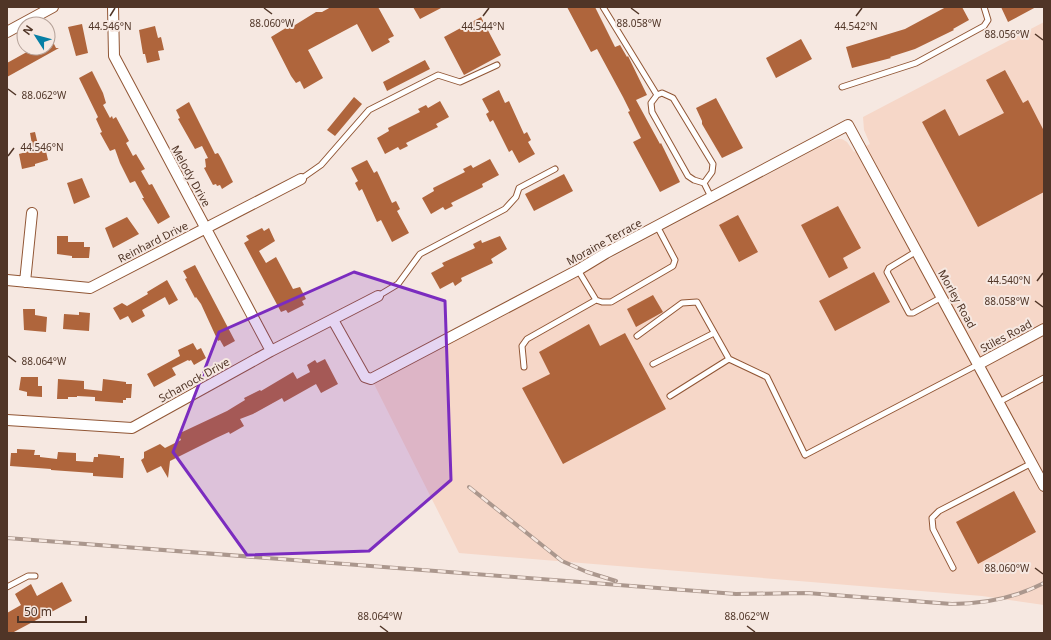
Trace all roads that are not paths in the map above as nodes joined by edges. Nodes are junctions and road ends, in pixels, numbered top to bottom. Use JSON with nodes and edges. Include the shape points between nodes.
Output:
{"nodes":[{"id":1,"x":53,"y":7,"type":"edge"},
{"id":2,"x":113,"y":7,"type":"edge"},
{"id":3,"x":603,"y":7,"type":"edge"},
{"id":4,"x":984,"y":7,"type":"edge"},
{"id":5,"x":7,"y":32,"type":"edge"},
{"id":6,"x":497,"y":65,"type":"dead end"},
{"id":7,"x":842,"y":87,"type":"dead end"},
{"id":8,"x":657,"y":95,"type":"junction"},
{"id":9,"x":848,"y":125,"type":"joint"},
{"id":10,"x":555,"y":169,"type":"dead end"},
{"id":11,"x":301,"y":179,"type":"joint"},
{"id":12,"x":704,"y":183,"type":"junction"},
{"id":13,"x":711,"y":197,"type":"junction"},
{"id":14,"x":32,"y":212,"type":"dead end"},
{"id":15,"x":657,"y":226,"type":"junction"},
{"id":16,"x":206,"y":228,"type":"junction"},
{"id":17,"x":917,"y":251,"type":"junction"},
{"id":18,"x":578,"y":270,"type":"junction"},
{"id":19,"x":7,"y":280,"type":"edge"},
{"id":20,"x":24,"y":282,"type":"junction"},
{"id":21,"x":378,"y":296,"type":"joint"},
{"id":22,"x":942,"y":297,"type":"junction"},
{"id":23,"x":596,"y":300,"type":"junction"},
{"id":24,"x":334,"y":320,"type":"junction"},
{"id":25,"x":1044,"y":329,"type":"edge"},
{"id":26,"x":714,"y":333,"type":"junction"},
{"id":27,"x":637,"y":336,"type":"dead end"},
{"id":28,"x":271,"y":351,"type":"junction"},
{"id":29,"x":729,"y":359,"type":"junction"},
{"id":30,"x":653,"y":364,"type":"dead end"},
{"id":31,"x":979,"y":364,"type":"junction"},
{"id":32,"x":524,"y":367,"type":"dead end"},
{"id":33,"x":1044,"y":378,"type":"edge"},
{"id":34,"x":670,"y":396,"type":"dead end"},
{"id":35,"x":999,"y":402,"type":"junction"},
{"id":36,"x":7,"y":420,"type":"edge"},
{"id":37,"x":1032,"y":463,"type":"junction"},
{"id":38,"x":1044,"y":486,"type":"edge"},
{"id":39,"x":954,"y":568,"type":"dead end"},
{"id":40,"x":35,"y":576,"type":"dead end"},
{"id":41,"x":7,"y":587,"type":"edge"}],
"edges":[{"from":1,"to":5,"type":"street"},
{"from":2,"to":16,"type":"street","name":"Melody Drive","via":[[114,56]]},
{"from":3,"to":8,"type":"lane"},
{"from":4,"to":7,"type":"lane","via":[[988,20],[984,26],[916,64]]},
{"from":6,"to":11,"type":"lane","via":[[460,82],[438,75],[369,110],[321,165]]},
{"from":8,"to":12,"type":"lane","via":[[651,102],[652,112],[688,176]]},
{"from":8,"to":12,"type":"lane","via":[[662,93],[673,98],[713,164],[712,172]]},
{"from":9,"to":13,"type":"street","name":"Moraine Terrace"},
{"from":9,"to":17,"type":"street","name":"Morley Road"},
{"from":10,"to":21,"type":"lane","via":[[519,188],[516,197],[505,209],[420,254],[398,284]]},
{"from":11,"to":16,"type":"street","name":"Reinhard Drive"},
{"from":12,"to":13,"type":"lane"},
{"from":13,"to":15,"type":"street","name":"Moraine Terrace"},
{"from":14,"to":20,"type":"street"},
{"from":15,"to":18,"type":"street","name":"Moraine Terrace"},
{"from":15,"to":23,"type":"lane","via":[[675,260],[673,266],[611,302]]},
{"from":16,"to":20,"type":"street","name":"Reinhard Drive","via":[[90,288]]},
{"from":16,"to":28,"type":"street","name":"Melody Drive"},
{"from":17,"to":22,"type":"street","name":"Morley Road"},
{"from":17,"to":22,"type":"lane","via":[[889,268],[888,272],[909,313]]},
{"from":18,"to":23,"type":"lane"},
{"from":18,"to":24,"type":"street","name":"Moraine Terrace","via":[[371,379],[362,373]]},
{"from":19,"to":20,"type":"street","name":"Reinhard Drive"},
{"from":21,"to":24,"type":"street","name":"Schanock Drive"},
{"from":22,"to":31,"type":"street","name":"Morley Road"},
{"from":23,"to":32,"type":"lane","via":[[527,339],[522,346]]},
{"from":24,"to":28,"type":"street","name":"Schanock Drive"},
{"from":25,"to":31,"type":"street","name":"Stiles Road"},
{"from":26,"to":27,"type":"lane","via":[[697,302],[682,303]]},
{"from":26,"to":29,"type":"lane"},
{"from":26,"to":30,"type":"lane"},
{"from":28,"to":36,"type":"street","name":"Schanock Drive","via":[[132,428]]},
{"from":29,"to":31,"type":"lane","via":[[767,377],[805,455]]},
{"from":29,"to":34,"type":"lane"},
{"from":31,"to":35,"type":"street","name":"Morley Road"},
{"from":33,"to":35,"type":"lane"},
{"from":35,"to":37,"type":"street","name":"Morley Road"},
{"from":37,"to":38,"type":"street","name":"Morley Road"},
{"from":37,"to":39,"type":"lane","via":[[943,509],[932,518],[933,528]]},
{"from":40,"to":41,"type":"lane","via":[[28,576]]}]}
